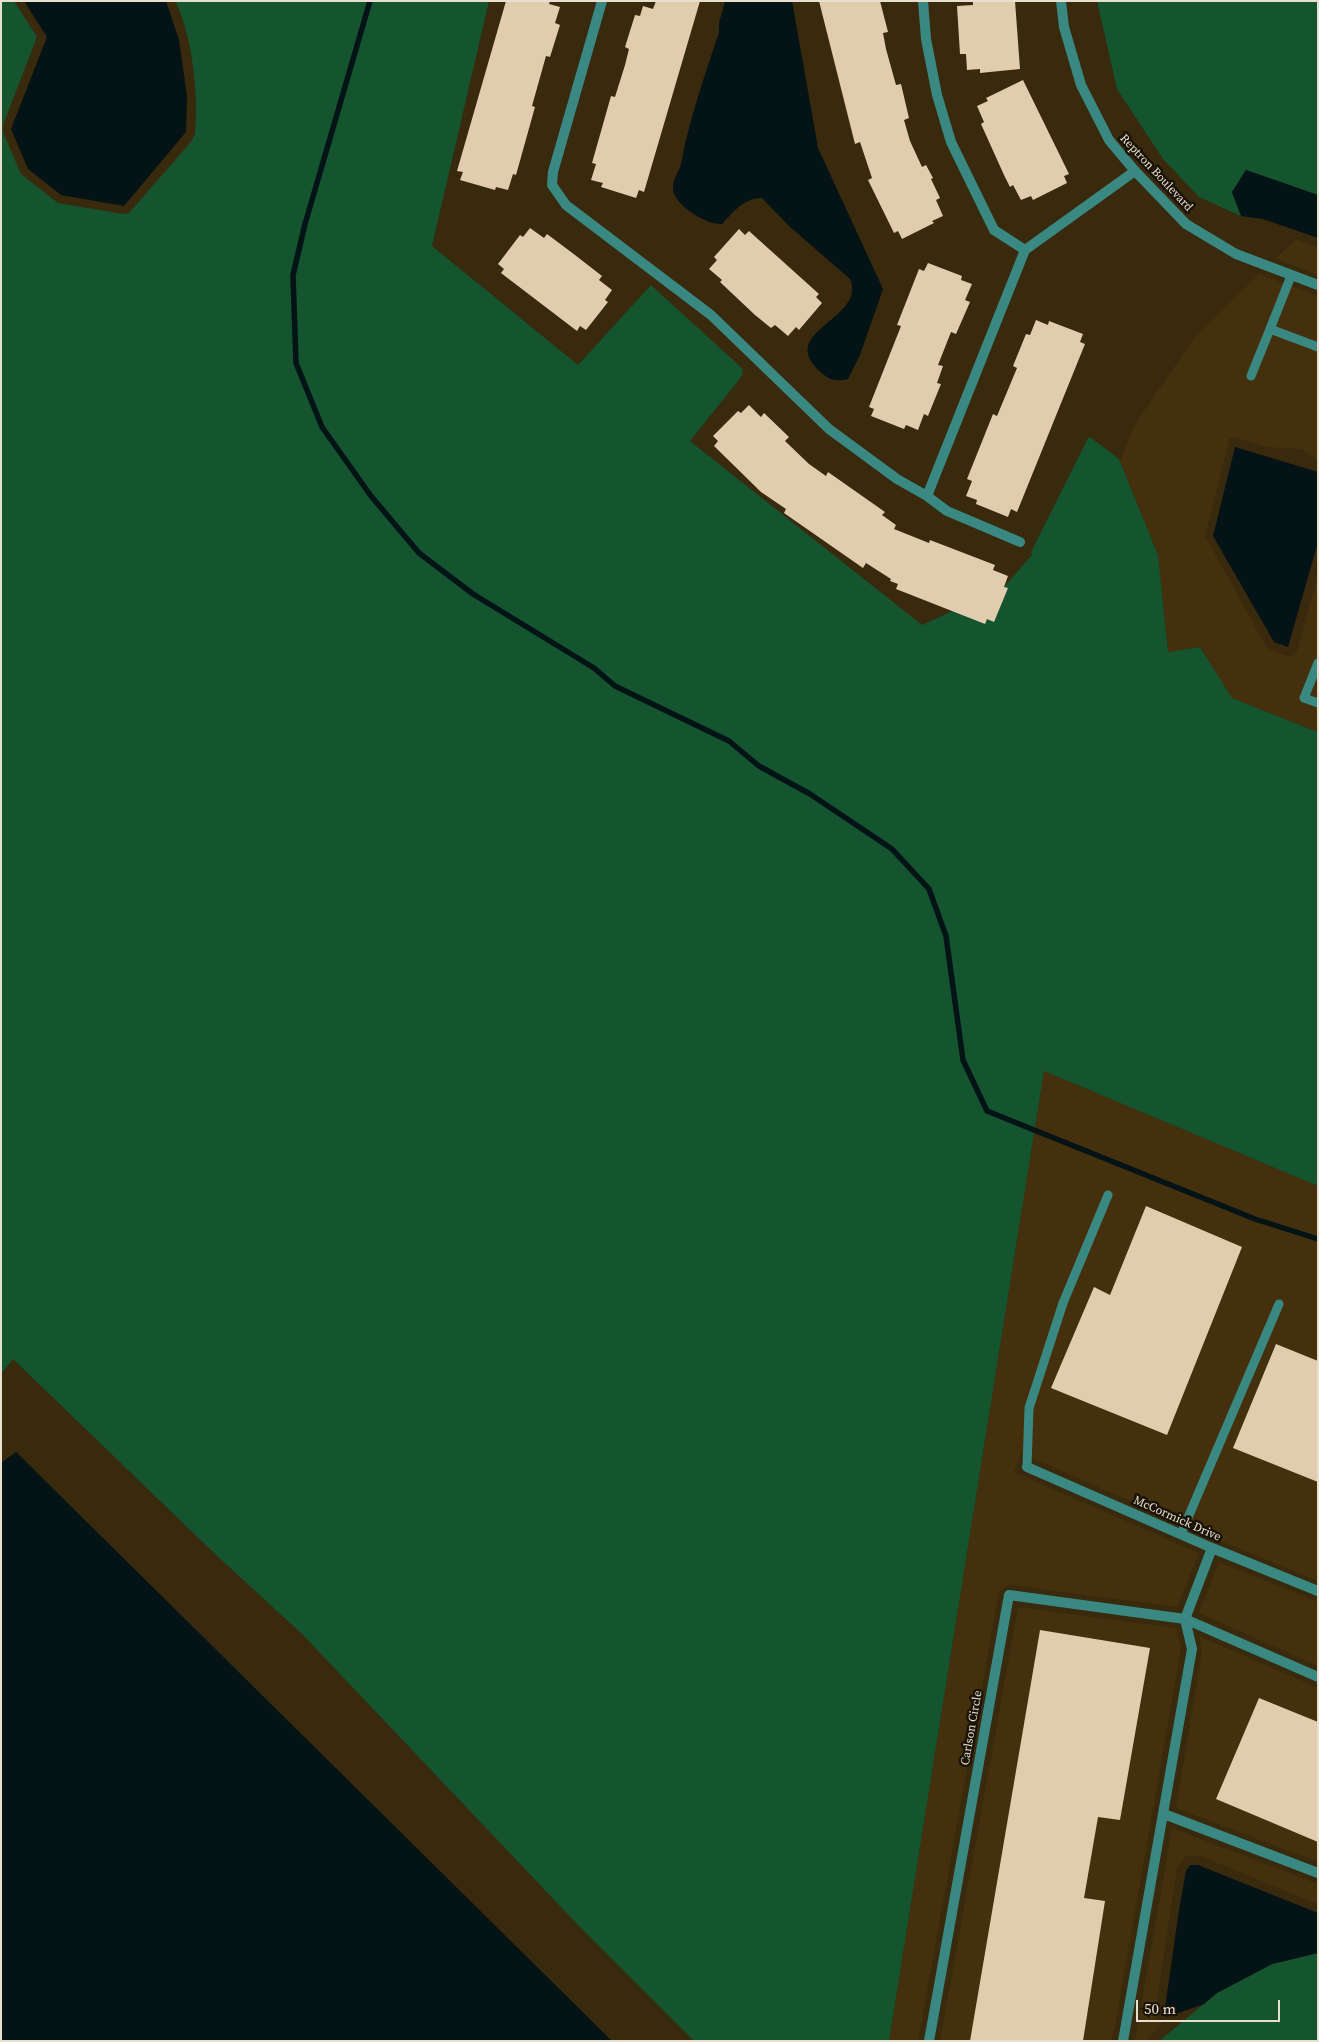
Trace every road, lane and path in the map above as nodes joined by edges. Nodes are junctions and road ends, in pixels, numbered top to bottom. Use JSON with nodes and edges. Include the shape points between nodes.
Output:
{"nodes":[{"id":1,"x":602,"y":1,"type":"edge"},
{"id":2,"x":922,"y":1,"type":"edge"},
{"id":3,"x":1061,"y":1,"type":"edge"},
{"id":4,"x":1135,"y":172,"type":"junction"},
{"id":5,"x":1025,"y":250,"type":"junction"},
{"id":6,"x":1291,"y":276,"type":"junction"},
{"id":7,"x":1318,"y":286,"type":"edge"},
{"id":8,"x":1270,"y":329,"type":"junction"},
{"id":9,"x":1318,"y":347,"type":"edge"},
{"id":10,"x":1251,"y":376,"type":"dead end"},
{"id":11,"x":927,"y":496,"type":"junction"},
{"id":12,"x":1020,"y":542,"type":"dead end"},
{"id":13,"x":1318,"y":663,"type":"edge"},
{"id":14,"x":1318,"y":703,"type":"edge"},
{"id":15,"x":1108,"y":1195,"type":"dead end"},
{"id":16,"x":1279,"y":1304,"type":"dead end"},
{"id":17,"x":1027,"y":1467,"type":"joint"},
{"id":18,"x":1181,"y":1534,"type":"junction"},
{"id":19,"x":1212,"y":1548,"type":"junction"},
{"id":20,"x":1318,"y":1591,"type":"edge"},
{"id":21,"x":1185,"y":1618,"type":"junction"},
{"id":22,"x":1318,"y":1677,"type":"edge"},
{"id":23,"x":1164,"y":1814,"type":"junction"},
{"id":24,"x":1318,"y":1873,"type":"edge"},
{"id":25,"x":929,"y":2041,"type":"edge"},
{"id":26,"x":1123,"y":2041,"type":"edge"}],
"edges":[{"from":1,"to":11,"type":"street","via":[[552,185],[570,208],[711,315],[829,429],[897,479]]},
{"from":2,"to":5,"type":"street","via":[[937,95],[951,142],[994,230]]},
{"from":3,"to":4,"type":"street","name":"Reptron Boulevard","via":[[1064,27],[1081,85],[1109,140]]},
{"from":4,"to":5,"type":"street"},
{"from":4,"to":6,"type":"street","name":"Reptron Boulevard","via":[[1186,224],[1236,254]]},
{"from":5,"to":11,"type":"street"},
{"from":6,"to":7,"type":"street","name":"Reptron Boulevard"},
{"from":6,"to":8,"type":"lane"},
{"from":8,"to":9,"type":"lane"},
{"from":8,"to":10,"type":"lane"},
{"from":11,"to":12,"type":"street","via":[[946,511]]},
{"from":13,"to":14,"type":"lane","via":[[1304,698]]},
{"from":15,"to":17,"type":"lane","via":[[1063,1302],[1029,1408]]},
{"from":16,"to":18,"type":"lane"},
{"from":17,"to":18,"type":"street","name":"McCormick Drive"},
{"from":18,"to":19,"type":"street","name":"McCormick Drive"},
{"from":19,"to":20,"type":"street","name":"McCormick Drive"},
{"from":19,"to":21,"type":"street"},
{"from":21,"to":22,"type":"street","name":"Carlson Circle"},
{"from":21,"to":23,"type":"street","via":[[1192,1649]]},
{"from":21,"to":25,"type":"street","name":"Carlson Circle","via":[[1009,1595]]},
{"from":23,"to":24,"type":"street"},
{"from":23,"to":26,"type":"street"}]}
